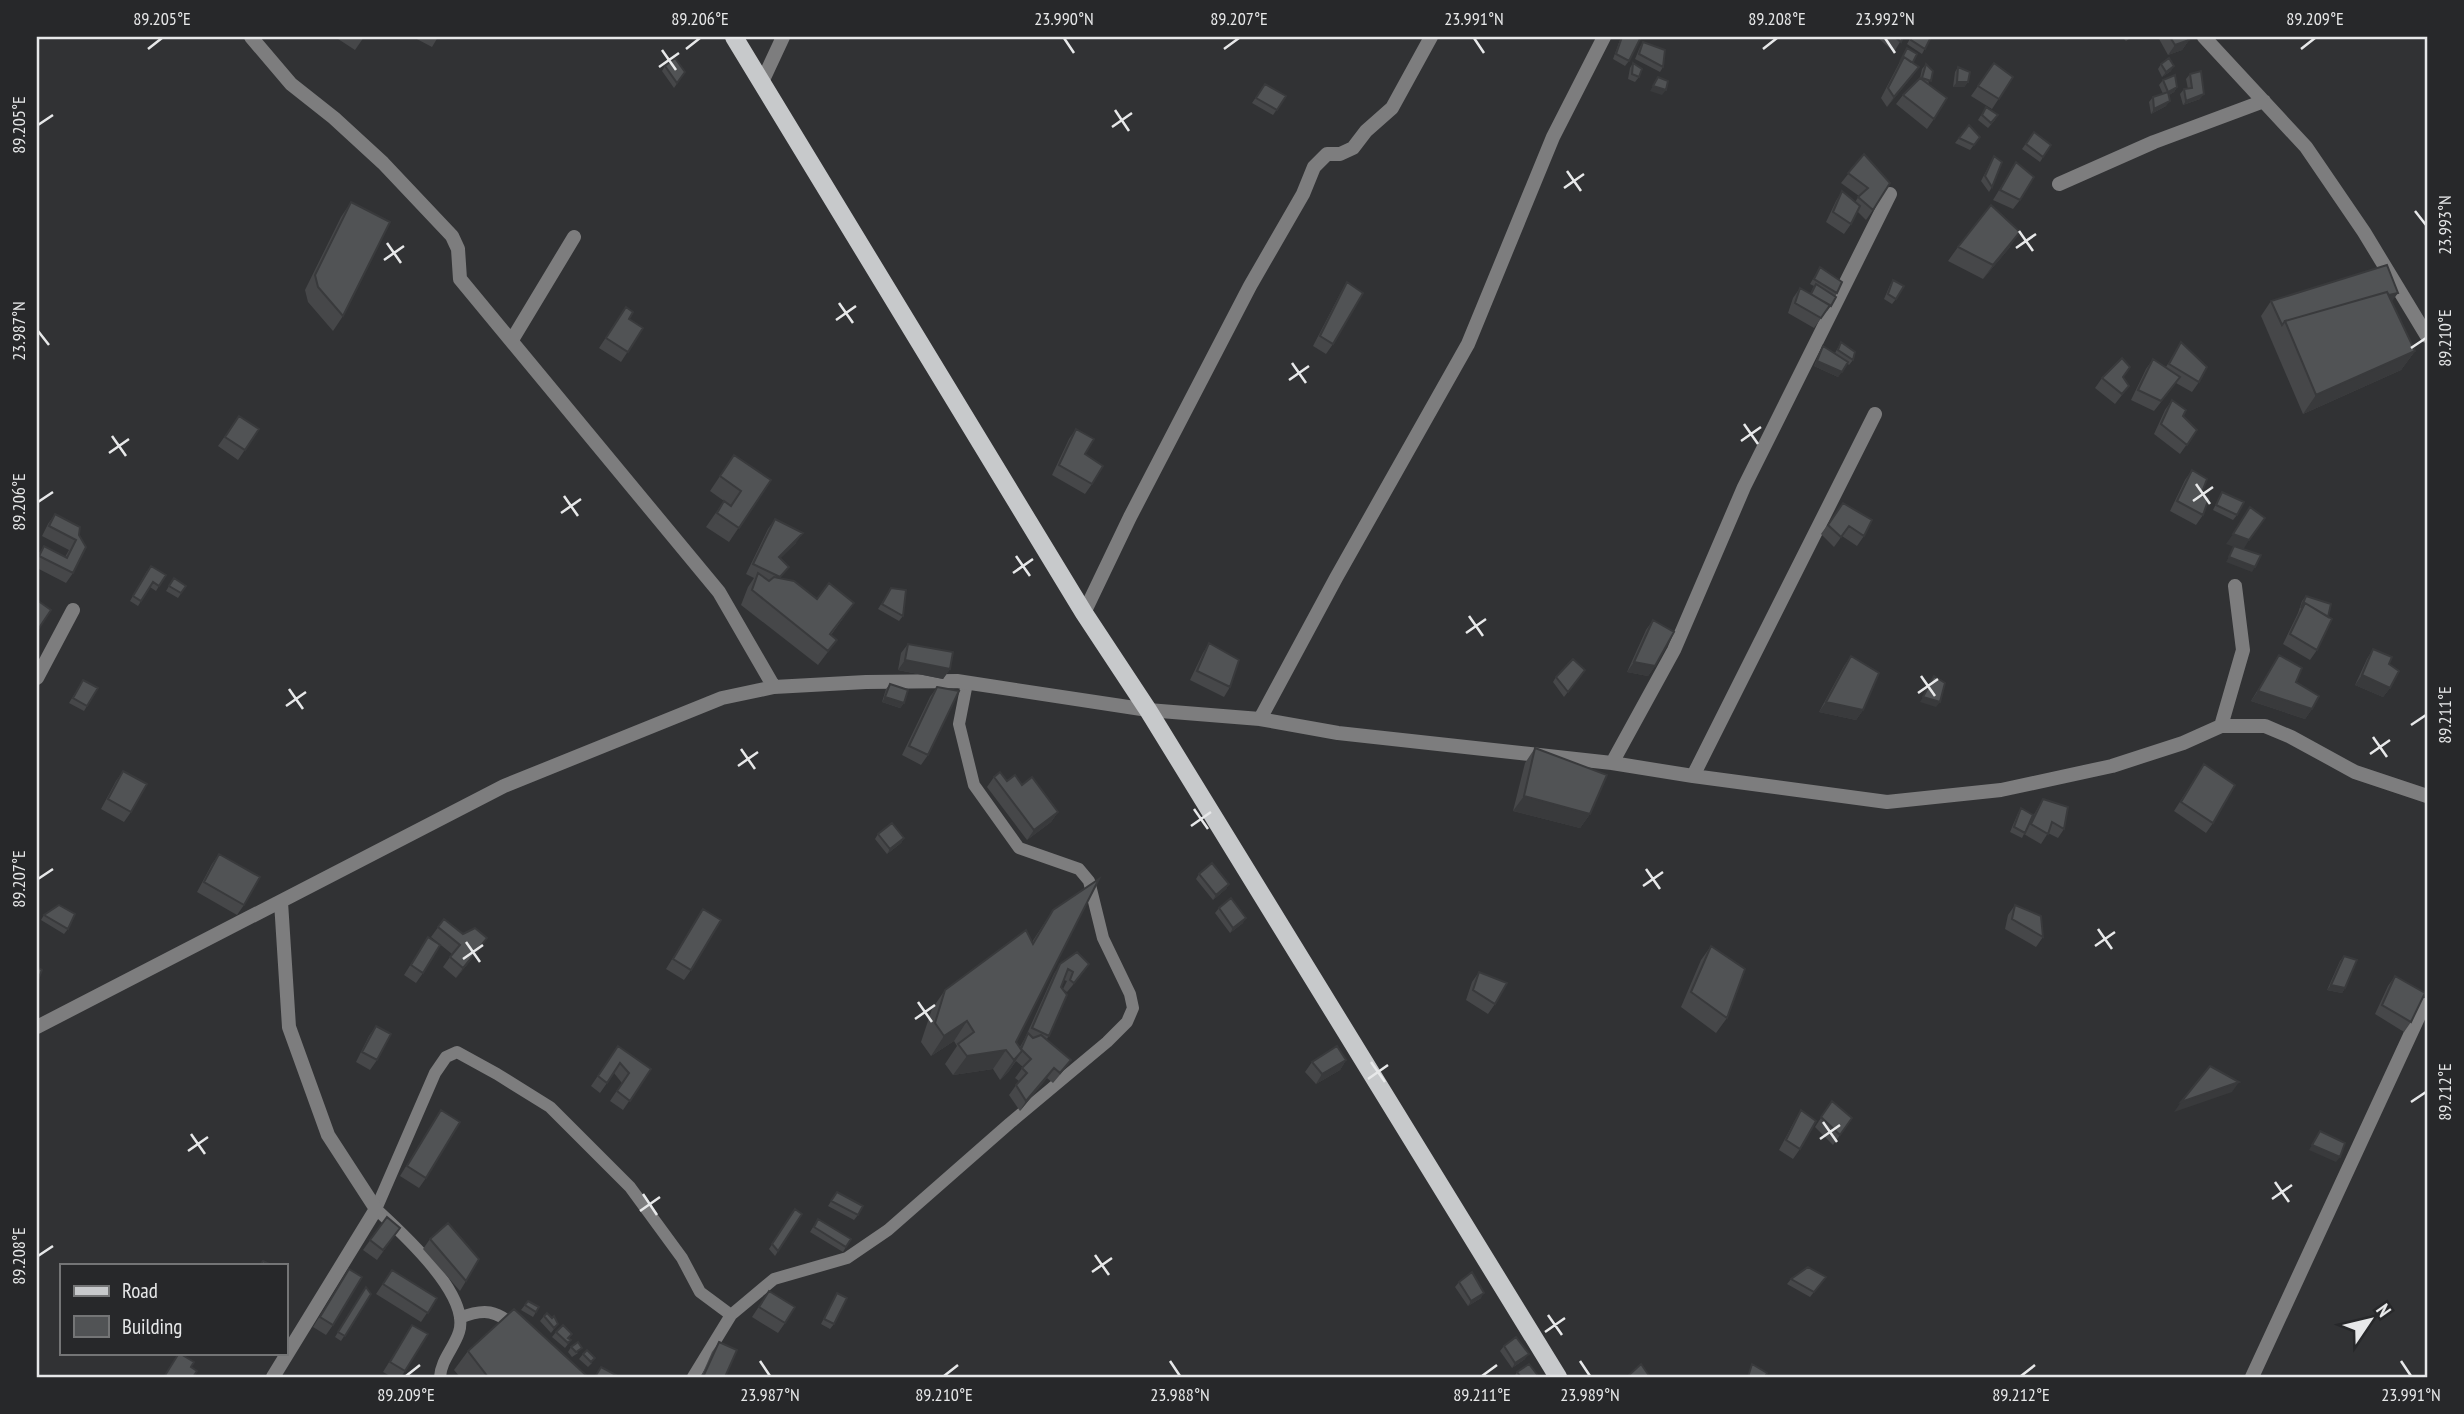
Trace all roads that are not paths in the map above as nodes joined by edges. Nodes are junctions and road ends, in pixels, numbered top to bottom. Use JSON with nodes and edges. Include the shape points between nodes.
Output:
{"nodes":[{"id":1,"x":251,"y":37,"type":"edge"},
{"id":2,"x":734,"y":37,"type":"edge"},
{"id":3,"x":783,"y":37,"type":"edge"},
{"id":4,"x":1431,"y":37,"type":"edge"},
{"id":5,"x":1604,"y":37,"type":"edge"},
{"id":6,"x":2204,"y":37,"type":"edge"},
{"id":7,"x":762,"y":82,"type":"junction"},
{"id":8,"x":2264,"y":101,"type":"junction"},
{"id":9,"x":2059,"y":184,"type":"dead end"},
{"id":10,"x":1890,"y":194,"type":"edge"},
{"id":11,"x":574,"y":237,"type":"dead end"},
{"id":12,"x":2427,"y":336,"type":"edge"},
{"id":13,"x":512,"y":340,"type":"junction"},
{"id":14,"x":1875,"y":414,"type":"dead end"},
{"id":15,"x":2235,"y":586,"type":"dead end"},
{"id":16,"x":73,"y":610,"type":"dead end"},
{"id":17,"x":1084,"y":613,"type":"junction"},
{"id":18,"x":37,"y":678,"type":"edge"},
{"id":19,"x":967,"y":683,"type":"junction"},
{"id":20,"x":774,"y":687,"type":"junction"},
{"id":21,"x":1147,"y":710,"type":"junction"},
{"id":22,"x":1260,"y":719,"type":"junction"},
{"id":23,"x":2221,"y":726,"type":"junction"},
{"id":24,"x":1612,"y":762,"type":"junction"},
{"id":25,"x":1693,"y":776,"type":"junction"},
{"id":26,"x":2427,"y":796,"type":"edge"},
{"id":27,"x":281,"y":902,"type":"junction"},
{"id":28,"x":2424,"y":1005,"type":"edge"},
{"id":29,"x":37,"y":1027,"type":"edge"},
{"id":30,"x":376,"y":1209,"type":"junction"},
{"id":31,"x":731,"y":1315,"type":"junction"},
{"id":32,"x":460,"y":1318,"type":"junction"},
{"id":33,"x":524,"y":1335,"type":"edge"},
{"id":34,"x":273,"y":1377,"type":"edge"},
{"id":35,"x":440,"y":1377,"type":"edge"},
{"id":36,"x":692,"y":1377,"type":"edge"},
{"id":37,"x":1558,"y":1377,"type":"edge"},
{"id":38,"x":2252,"y":1377,"type":"edge"}],
"edges":[{"from":1,"to":13,"type":"street","via":[[291,84],[374,154],[452,236],[458,249],[460,279]]},
{"from":2,"to":7,"type":"main road"},
{"from":3,"to":7,"type":"street"},
{"from":4,"to":17,"type":"street","via":[[1392,108],[1353,148],[1327,154],[1314,167]]},
{"from":5,"to":22,"type":"street","via":[[1553,137],[1468,344]]},
{"from":6,"to":8,"type":"street"},
{"from":7,"to":17,"type":"main road"},
{"from":8,"to":9,"type":"street"},
{"from":8,"to":12,"type":"street","via":[[2306,147]]},
{"from":10,"to":24,"type":"street","via":[[1744,487],[1674,650]]},
{"from":11,"to":13,"type":"street"},
{"from":13,"to":20,"type":"street","via":[[719,592]]},
{"from":14,"to":25,"type":"street"},
{"from":15,"to":23,"type":"street","via":[[2243,650]]},
{"from":16,"to":18,"type":"street"},
{"from":17,"to":21,"type":"main road"},
{"from":19,"to":20,"type":"street"},
{"from":19,"to":21,"type":"street"},
{"from":19,"to":31,"type":"lane","via":[[959,724],[974,785],[1019,848],[1079,869],[1089,881],[1103,938],[1133,1008],[1127,1022],[1107,1042],[888,1230],[847,1258],[774,1279]]},
{"from":20,"to":27,"type":"street","via":[[722,698],[504,786]]},
{"from":21,"to":22,"type":"street"},
{"from":21,"to":37,"type":"main road"},
{"from":22,"to":24,"type":"street","via":[[1338,733]]},
{"from":23,"to":25,"type":"street","via":[[2112,766],[2001,790],[1887,802]]},
{"from":23,"to":26,"type":"street","via":[[2265,726],[2355,772]]},
{"from":24,"to":25,"type":"street"},
{"from":27,"to":29,"type":"street"},
{"from":27,"to":30,"type":"street","via":[[289,1027],[328,1135]]},
{"from":28,"to":38,"type":"street"},
{"from":30,"to":31,"type":"lane","via":[[435,1073],[446,1057],[457,1052],[550,1107],[630,1187],[682,1258],[700,1292]]},
{"from":30,"to":32,"type":"lane","via":[[413,1242],[457,1302]]},
{"from":30,"to":34,"type":"street"},
{"from":31,"to":36,"type":"lane"},
{"from":32,"to":33,"type":"lane","via":[[480,1310],[506,1319]]},
{"from":32,"to":35,"type":"lane","via":[[460,1331]]}]}
